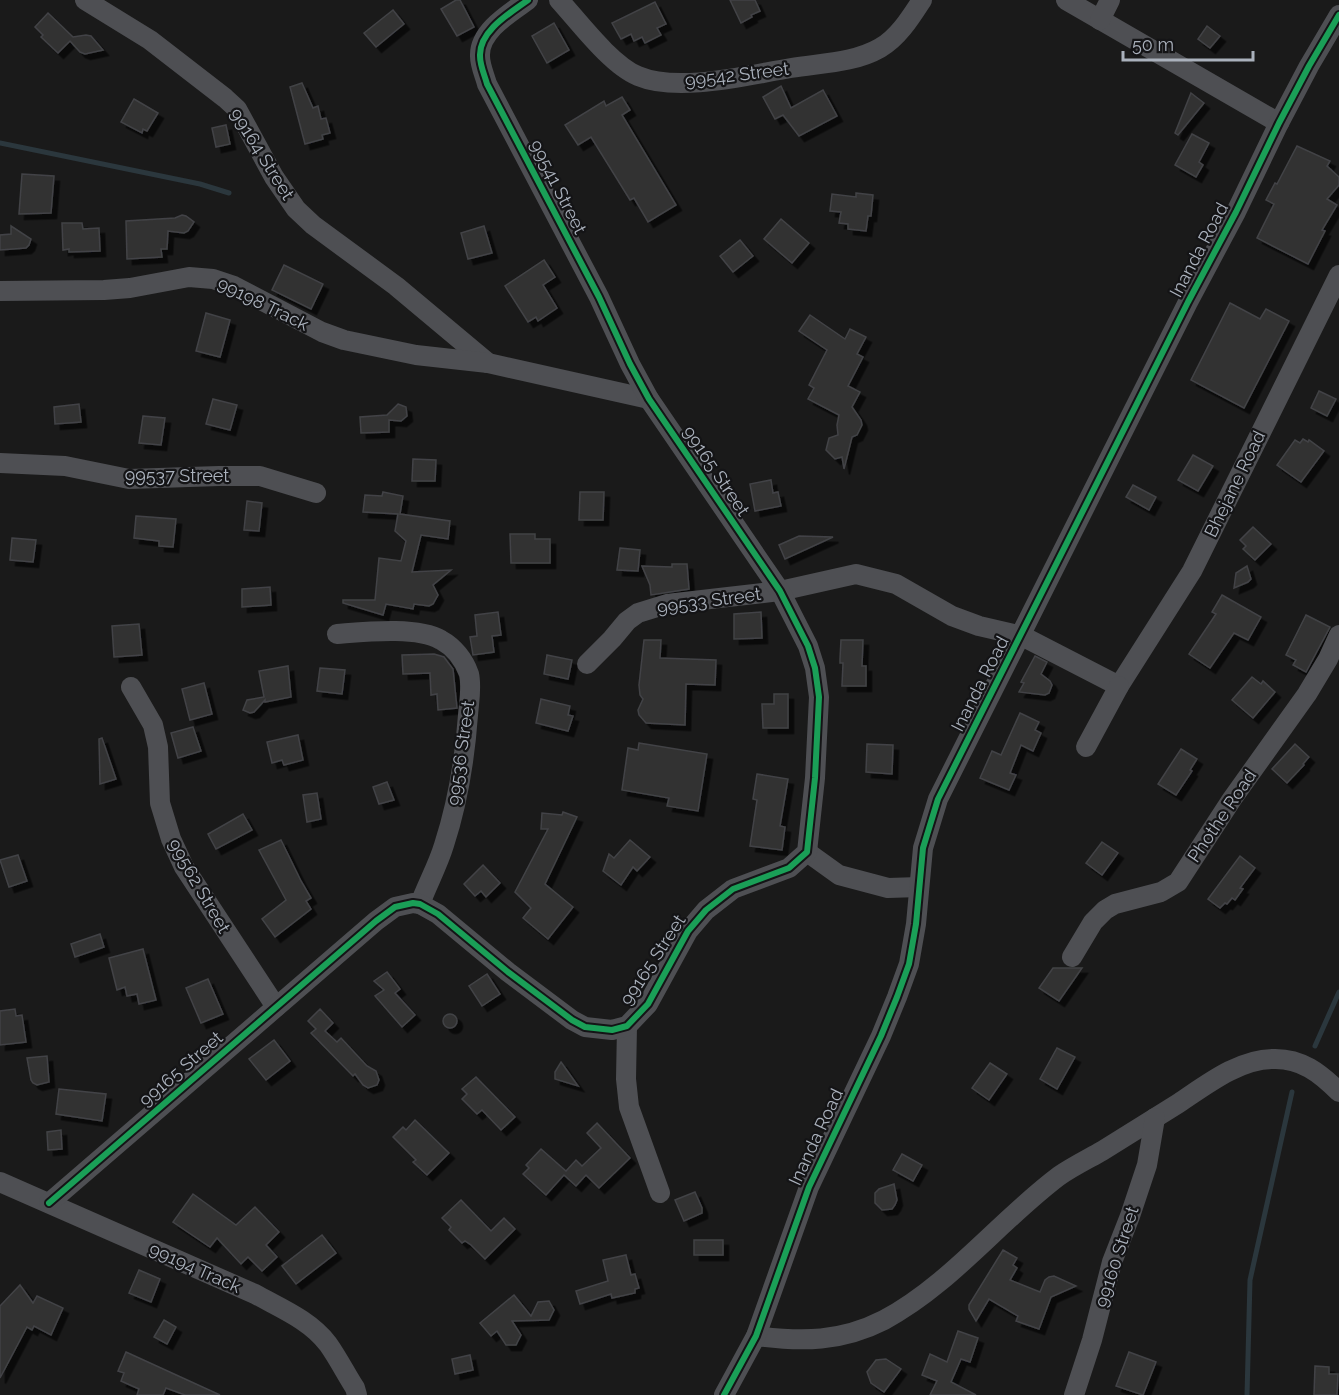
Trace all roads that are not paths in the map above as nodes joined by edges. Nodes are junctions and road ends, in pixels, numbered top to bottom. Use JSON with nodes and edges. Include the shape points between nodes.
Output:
{"nodes":[{"id":1,"x":85,"y":0,"type":"edge"},
{"id":2,"x":528,"y":0,"type":"edge"},
{"id":3,"x":559,"y":0,"type":"edge"},
{"id":4,"x":922,"y":0,"type":"edge"},
{"id":5,"x":1065,"y":0,"type":"edge"},
{"id":6,"x":1110,"y":0,"type":"edge"},
{"id":7,"x":1339,"y":15,"type":"edge"},
{"id":8,"x":1100,"y":20,"type":"junction"},
{"id":9,"x":1279,"y":123,"type":"junction"},
{"id":10,"x":1339,"y":275,"type":"edge"},
{"id":11,"x":0,"y":291,"type":"edge"},
{"id":12,"x":488,"y":363,"type":"junction"},
{"id":13,"x":649,"y":399,"type":"junction"},
{"id":14,"x":0,"y":464,"type":"edge"},
{"id":15,"x":316,"y":493,"type":"dead end"},
{"id":16,"x":780,"y":591,"type":"junction"},
{"id":17,"x":337,"y":634,"type":"dead end"},
{"id":18,"x":1339,"y":635,"type":"edge"},
{"id":19,"x":1022,"y":636,"type":"junction"},
{"id":20,"x":588,"y":664,"type":"dead end"},
{"id":21,"x":1119,"y":686,"type":"junction"},
{"id":22,"x":130,"y":687,"type":"dead end"},
{"id":23,"x":1086,"y":747,"type":"dead end"},
{"id":24,"x":807,"y":852,"type":"junction"},
{"id":25,"x":919,"y":887,"type":"junction"},
{"id":26,"x":420,"y":904,"type":"junction"},
{"id":27,"x":1072,"y":957,"type":"dead end"},
{"id":28,"x":276,"y":1006,"type":"junction"},
{"id":29,"x":627,"y":1026,"type":"junction"},
{"id":30,"x":1339,"y":1092,"type":"edge"},
{"id":31,"x":1155,"y":1118,"type":"junction"},
{"id":32,"x":0,"y":1182,"type":"edge"},
{"id":33,"x":660,"y":1193,"type":"dead end"},
{"id":34,"x":49,"y":1203,"type":"junction"},
{"id":35,"x":756,"y":1336,"type":"junction"},
{"id":36,"x":357,"y":1395,"type":"edge"},
{"id":37,"x":723,"y":1395,"type":"edge"},
{"id":38,"x":1074,"y":1395,"type":"edge"}],
"edges":[{"from":1,"to":12,"type":"street","name":"99164 Street","via":[[150,40],[225,98],[237,109],[296,209]]},
{"from":2,"to":13,"type":"street","name":"99541 Street","via":[[487,34],[481,45],[487,84]]},
{"from":3,"to":4,"type":"street","name":"99542 Street","via":[[628,72],[674,82],[709,81],[857,58],[890,40]]},
{"from":5,"to":8,"type":"street"},
{"from":6,"to":8,"type":"street"},
{"from":7,"to":9,"type":"street","name":"Inanda Road"},
{"from":8,"to":9,"type":"street"},
{"from":9,"to":19,"type":"street","name":"Inanda Road"},
{"from":10,"to":21,"type":"street","name":"Bhejane Road","via":[[1192,572]]},
{"from":11,"to":12,"type":"street","name":"99198 Track","via":[[104,290],[189,277],[213,279],[344,340],[416,355]]},
{"from":12,"to":13,"type":"street"},
{"from":13,"to":16,"type":"street","name":"99165 Street"},
{"from":14,"to":15,"type":"street","name":"99537 Street","via":[[65,466],[129,479],[260,476]]},
{"from":16,"to":19,"type":"street","via":[[856,574],[896,584],[978,626]]},
{"from":16,"to":20,"type":"street","name":"99533 Street","via":[[667,604],[638,613]]},
{"from":16,"to":24,"type":"street","name":"99165 Street","via":[[808,646],[819,697]]},
{"from":17,"to":26,"type":"street","name":"99536 Street","via":[[406,632],[440,639],[460,657],[469,675],[466,742],[451,816],[444,846]]},
{"from":18,"to":27,"type":"street","name":"Phothe Road","via":[[1307,694],[1178,882],[1161,892],[1105,910]]},
{"from":19,"to":21,"type":"street"},
{"from":19,"to":25,"type":"street","name":"Inanda Road","via":[[938,799],[922,848]]},
{"from":21,"to":23,"type":"street","name":"Bhejane Road"},
{"from":22,"to":28,"type":"street","name":"99562 Street","via":[[153,724],[159,747],[160,803],[171,839],[184,867]]},
{"from":24,"to":25,"type":"street","via":[[839,874],[888,888]]},
{"from":24,"to":29,"type":"street","name":"99165 Street","via":[[789,868],[733,889],[706,910],[688,932],[648,1004]]},
{"from":25,"to":35,"type":"street","name":"Inanda Road","via":[[909,964],[881,1036],[808,1187]]},
{"from":26,"to":28,"type":"street","name":"99165 Street","via":[[395,907]]},
{"from":26,"to":29,"type":"street","name":"99165 Street","via":[[572,1020],[585,1027]]},
{"from":28,"to":34,"type":"street","name":"99165 Street"},
{"from":29,"to":33,"type":"street","via":[[630,1107]]},
{"from":30,"to":31,"type":"street","via":[[1311,1068],[1296,1061],[1271,1059],[1251,1062],[1220,1077]]},
{"from":31,"to":35,"type":"street","via":[[1060,1176],[956,1267],[909,1305],[881,1321],[824,1340]]},
{"from":31,"to":38,"type":"street","name":"99160 Street","via":[[1147,1165],[1112,1262]]},
{"from":32,"to":34,"type":"street","name":"99194 Track"},
{"from":34,"to":36,"type":"street","name":"99194 Track","via":[[289,1312],[327,1343]]},
{"from":35,"to":37,"type":"street","name":"Inanda Road"}]}
